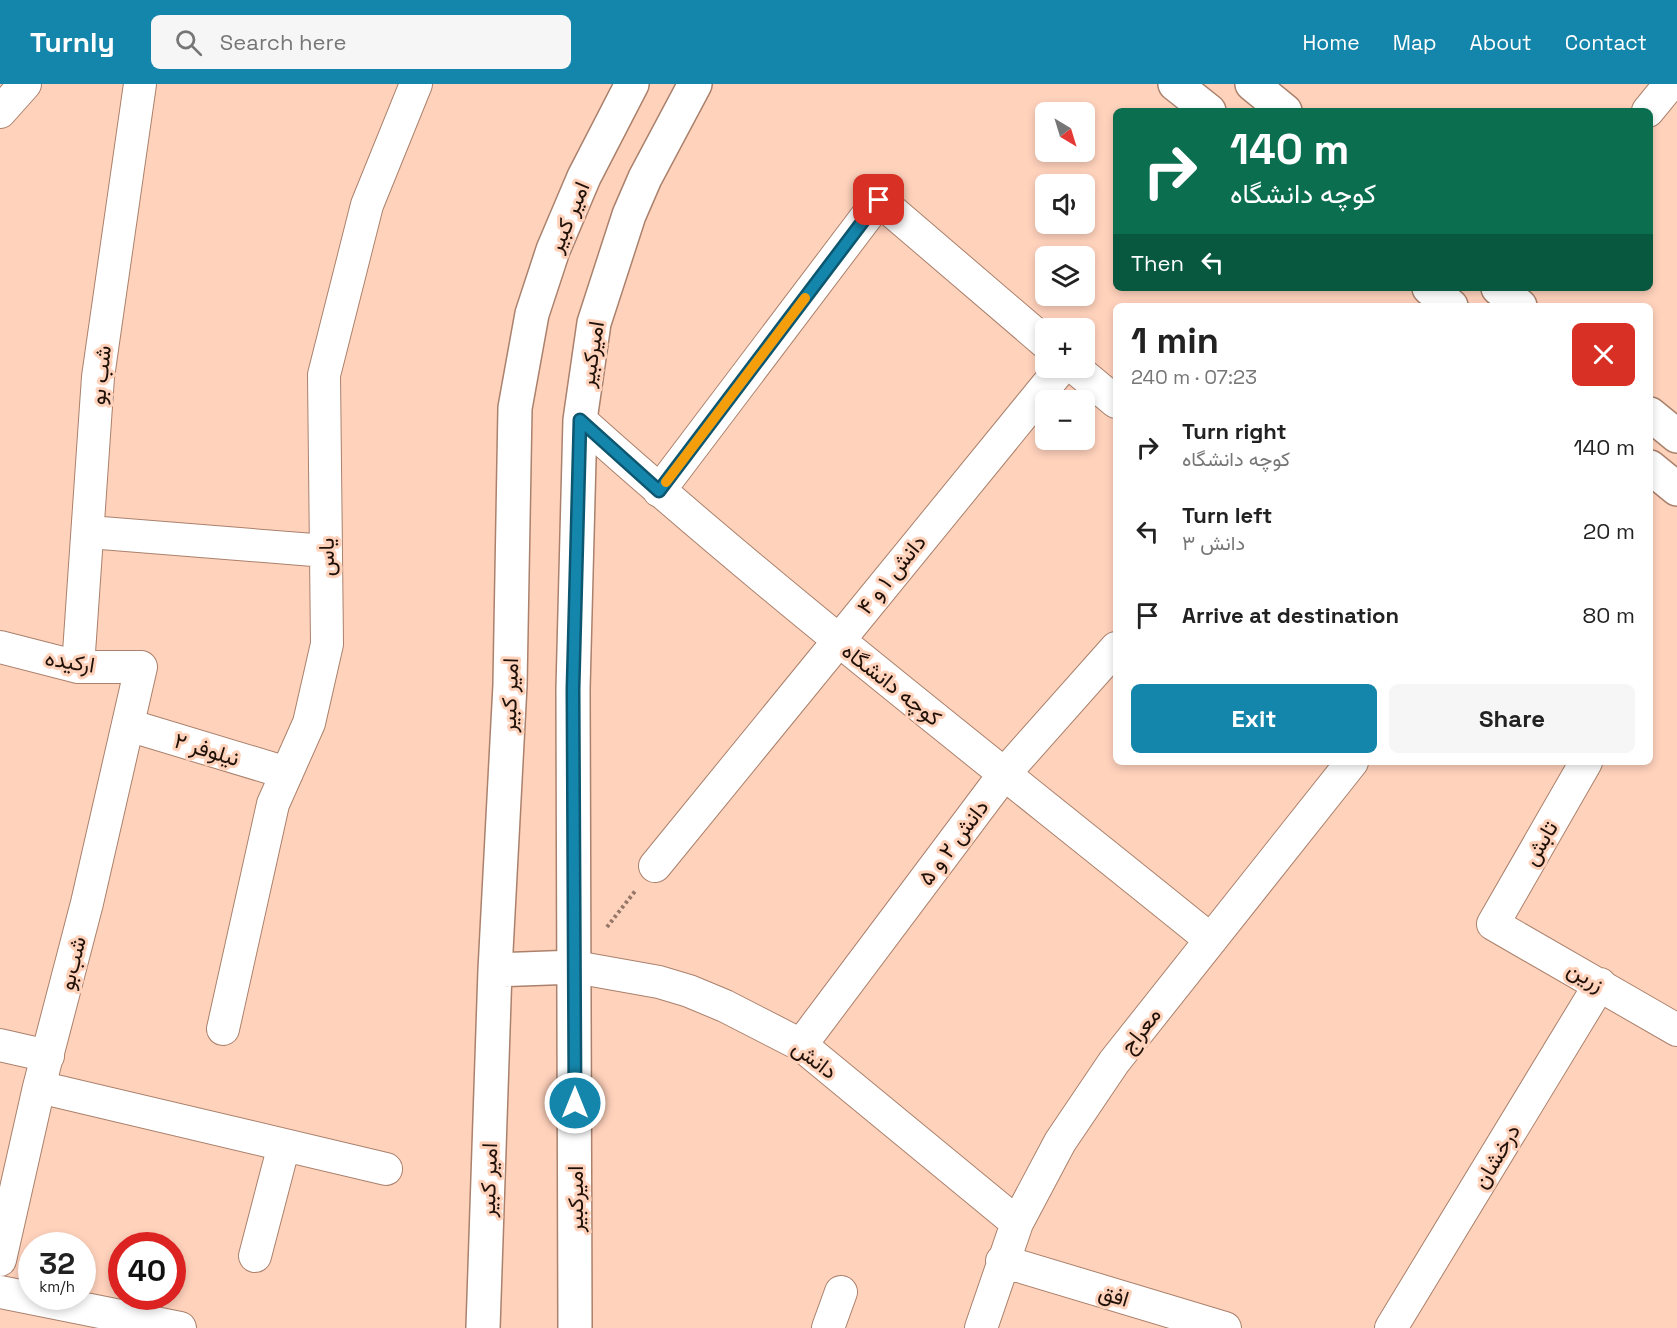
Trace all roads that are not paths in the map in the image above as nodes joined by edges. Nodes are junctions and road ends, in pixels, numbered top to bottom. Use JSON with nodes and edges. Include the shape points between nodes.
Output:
{"nodes":[{"id":1,"x":25,"y":84,"type":"edge"},
{"id":2,"x":140,"y":84,"type":"edge"},
{"id":3,"x":416,"y":84,"type":"edge"},
{"id":4,"x":632,"y":84,"type":"edge"},
{"id":5,"x":695,"y":84,"type":"edge"},
{"id":6,"x":1175,"y":84,"type":"edge"},
{"id":7,"x":1252,"y":84,"type":"edge"},
{"id":8,"x":1670,"y":84,"type":"edge"},
{"id":9,"x":1205,"y":108,"type":"edge"},
{"id":10,"x":1281,"y":108,"type":"edge"},
{"id":11,"x":1650,"y":108,"type":"edge"},
{"id":12,"x":0,"y":112,"type":"edge"},
{"id":13,"x":1433,"y":291,"type":"edge"},
{"id":14,"x":1502,"y":291,"type":"edge"},
{"id":15,"x":1447,"y":303,"type":"edge"},
{"id":16,"x":1516,"y":303,"type":"edge"},
{"id":17,"x":1035,"y":334,"type":"edge"},
{"id":18,"x":1053,"y":378,"type":"edge"},
{"id":19,"x":1087,"y":378,"type":"edge"},
{"id":20,"x":1113,"y":400,"type":"edge"},
{"id":21,"x":1653,"y":416,"type":"edge"},
{"id":22,"x":580,"y":420,"type":"junction"},
{"id":23,"x":1677,"y":436,"type":"edge"},
{"id":24,"x":1653,"y":469,"type":"edge"},
{"id":25,"x":1677,"y":489,"type":"edge"},
{"id":26,"x":659,"y":491,"type":"junction"},
{"id":27,"x":89,"y":532,"type":"junction"},
{"id":28,"x":326,"y":551,"type":"junction"},
{"id":29,"x":837,"y":641,"type":"junction"},
{"id":30,"x":0,"y":647,"type":"edge"},
{"id":31,"x":1113,"y":651,"type":"edge"},
{"id":32,"x":78,"y":667,"type":"junction"},
{"id":33,"x":141,"y":667,"type":"joint"},
{"id":34,"x":128,"y":725,"type":"junction"},
{"id":35,"x":1350,"y":765,"type":"edge"},
{"id":36,"x":1584,"y":765,"type":"edge"},
{"id":37,"x":287,"y":773,"type":"junction"},
{"id":38,"x":1005,"y":773,"type":"junction"},
{"id":39,"x":655,"y":866,"type":"road end"},
{"id":40,"x":1493,"y":924,"type":"joint"},
{"id":41,"x":1211,"y":940,"type":"junction"},
{"id":42,"x":575,"y":967,"type":"junction"},
{"id":43,"x":495,"y":970,"type":"junction"},
{"id":44,"x":1600,"y":984,"type":"junction"},
{"id":45,"x":223,"y":1029,"type":"dead end"},
{"id":46,"x":1677,"y":1030,"type":"edge"},
{"id":47,"x":0,"y":1045,"type":"edge"},
{"id":48,"x":801,"y":1045,"type":"junction"},
{"id":49,"x":48,"y":1056,"type":"junction"},
{"id":50,"x":39,"y":1087,"type":"junction"},
{"id":51,"x":284,"y":1145,"type":"junction"},
{"id":52,"x":386,"y":1169,"type":"dead end"},
{"id":53,"x":1017,"y":1223,"type":"junction"},
{"id":54,"x":255,"y":1256,"type":"dead end"},
{"id":55,"x":0,"y":1260,"type":"edge"},
{"id":56,"x":1002,"y":1262,"type":"junction"},
{"id":57,"x":0,"y":1292,"type":"edge"},
{"id":58,"x":841,"y":1292,"type":"dead end"},
{"id":59,"x":180,"y":1328,"type":"edge"},
{"id":60,"x":483,"y":1328,"type":"edge"},
{"id":61,"x":575,"y":1328,"type":"edge"},
{"id":62,"x":828,"y":1328,"type":"edge"},
{"id":63,"x":981,"y":1328,"type":"edge"},
{"id":64,"x":1226,"y":1328,"type":"edge"},
{"id":65,"x":1391,"y":1328,"type":"edge"}],
"edges":[{"from":1,"to":12,"type":"street"},
{"from":2,"to":27,"type":"street","name":"شب بو","via":[[98,377]]},
{"from":3,"to":28,"type":"street","name":"یاس","via":[[367,205],[324,375]]},
{"from":4,"to":43,"type":"street","name":"امیر کبیر","via":[[584,177],[553,250],[521,363],[515,408],[510,685]]},
{"from":5,"to":22,"type":"street","name":"امیرکبیر","via":[[645,178],[626,226],[594,323]]},
{"from":6,"to":9,"type":"street"},
{"from":7,"to":10,"type":"street"},
{"from":8,"to":11,"type":"street"},
{"from":13,"to":15,"type":"street"},
{"from":14,"to":16,"type":"street"},
{"from":17,"to":26,"type":"street","via":[[879,200]]},
{"from":18,"to":29,"type":"street","name":"دانش ۱ و ۴"},
{"from":19,"to":20,"type":"street"},
{"from":21,"to":23,"type":"street"},
{"from":22,"to":26,"type":"street","name":"کوچه دانشگاه"},
{"from":22,"to":42,"type":"street","name":"امیرکبیر","via":[[573,689]]},
{"from":24,"to":25,"type":"street"},
{"from":26,"to":29,"type":"street","name":"کوچه دانشگاه"},
{"from":27,"to":28,"type":"street"},
{"from":27,"to":32,"type":"street","name":"شب بو"},
{"from":28,"to":37,"type":"street","name":"یاس","via":[[327,644],[309,723]]},
{"from":29,"to":38,"type":"street","name":"کوچه دانشگاه"},
{"from":29,"to":39,"type":"street","name":"دانش ۱ و ۴"},
{"from":30,"to":32,"type":"street","name":"ارکیده"},
{"from":31,"to":38,"type":"street","name":"دانش ۲ و ۵"},
{"from":32,"to":33,"type":"street","name":"ارکیده"},
{"from":33,"to":34,"type":"street","name":"شب‌بو"},
{"from":34,"to":37,"type":"street","name":"نیلوفر ۲"},
{"from":34,"to":49,"type":"street","name":"شب‌بو"},
{"from":35,"to":41,"type":"street","name":"معراج"},
{"from":36,"to":40,"type":"street","name":"تابش"},
{"from":37,"to":45,"type":"street","name":"یاس","via":[[273,804]]},
{"from":38,"to":41,"type":"street","name":"کوچه دانشگاه"},
{"from":38,"to":48,"type":"street","name":"دانش ۲ و ۵"},
{"from":40,"to":44,"type":"street","name":"زرین"},
{"from":41,"to":53,"type":"street","name":"معراج","via":[[1114,1062],[1060,1142]]},
{"from":42,"to":43,"type":"street"},
{"from":42,"to":48,"type":"street","name":"دانش","via":[[689,991]]},
{"from":42,"to":61,"type":"street","name":"امیرکبیر"},
{"from":43,"to":60,"type":"street","name":"امیر کبیر"},
{"from":44,"to":46,"type":"street","name":"زرین"},
{"from":44,"to":65,"type":"street","name":"درخشان"},
{"from":47,"to":49,"type":"street"},
{"from":48,"to":53,"type":"street","name":"دانش"},
{"from":49,"to":50,"type":"street","name":"شب‌بو"},
{"from":50,"to":51,"type":"street"},
{"from":50,"to":55,"type":"street","name":"شب‌بو"},
{"from":51,"to":52,"type":"street"},
{"from":51,"to":54,"type":"street"},
{"from":53,"to":56,"type":"street","name":"معراج"},
{"from":56,"to":63,"type":"street","name":"معراج"},
{"from":56,"to":64,"type":"street","name":"افق"},
{"from":57,"to":59,"type":"street"},
{"from":58,"to":62,"type":"street"}]}
